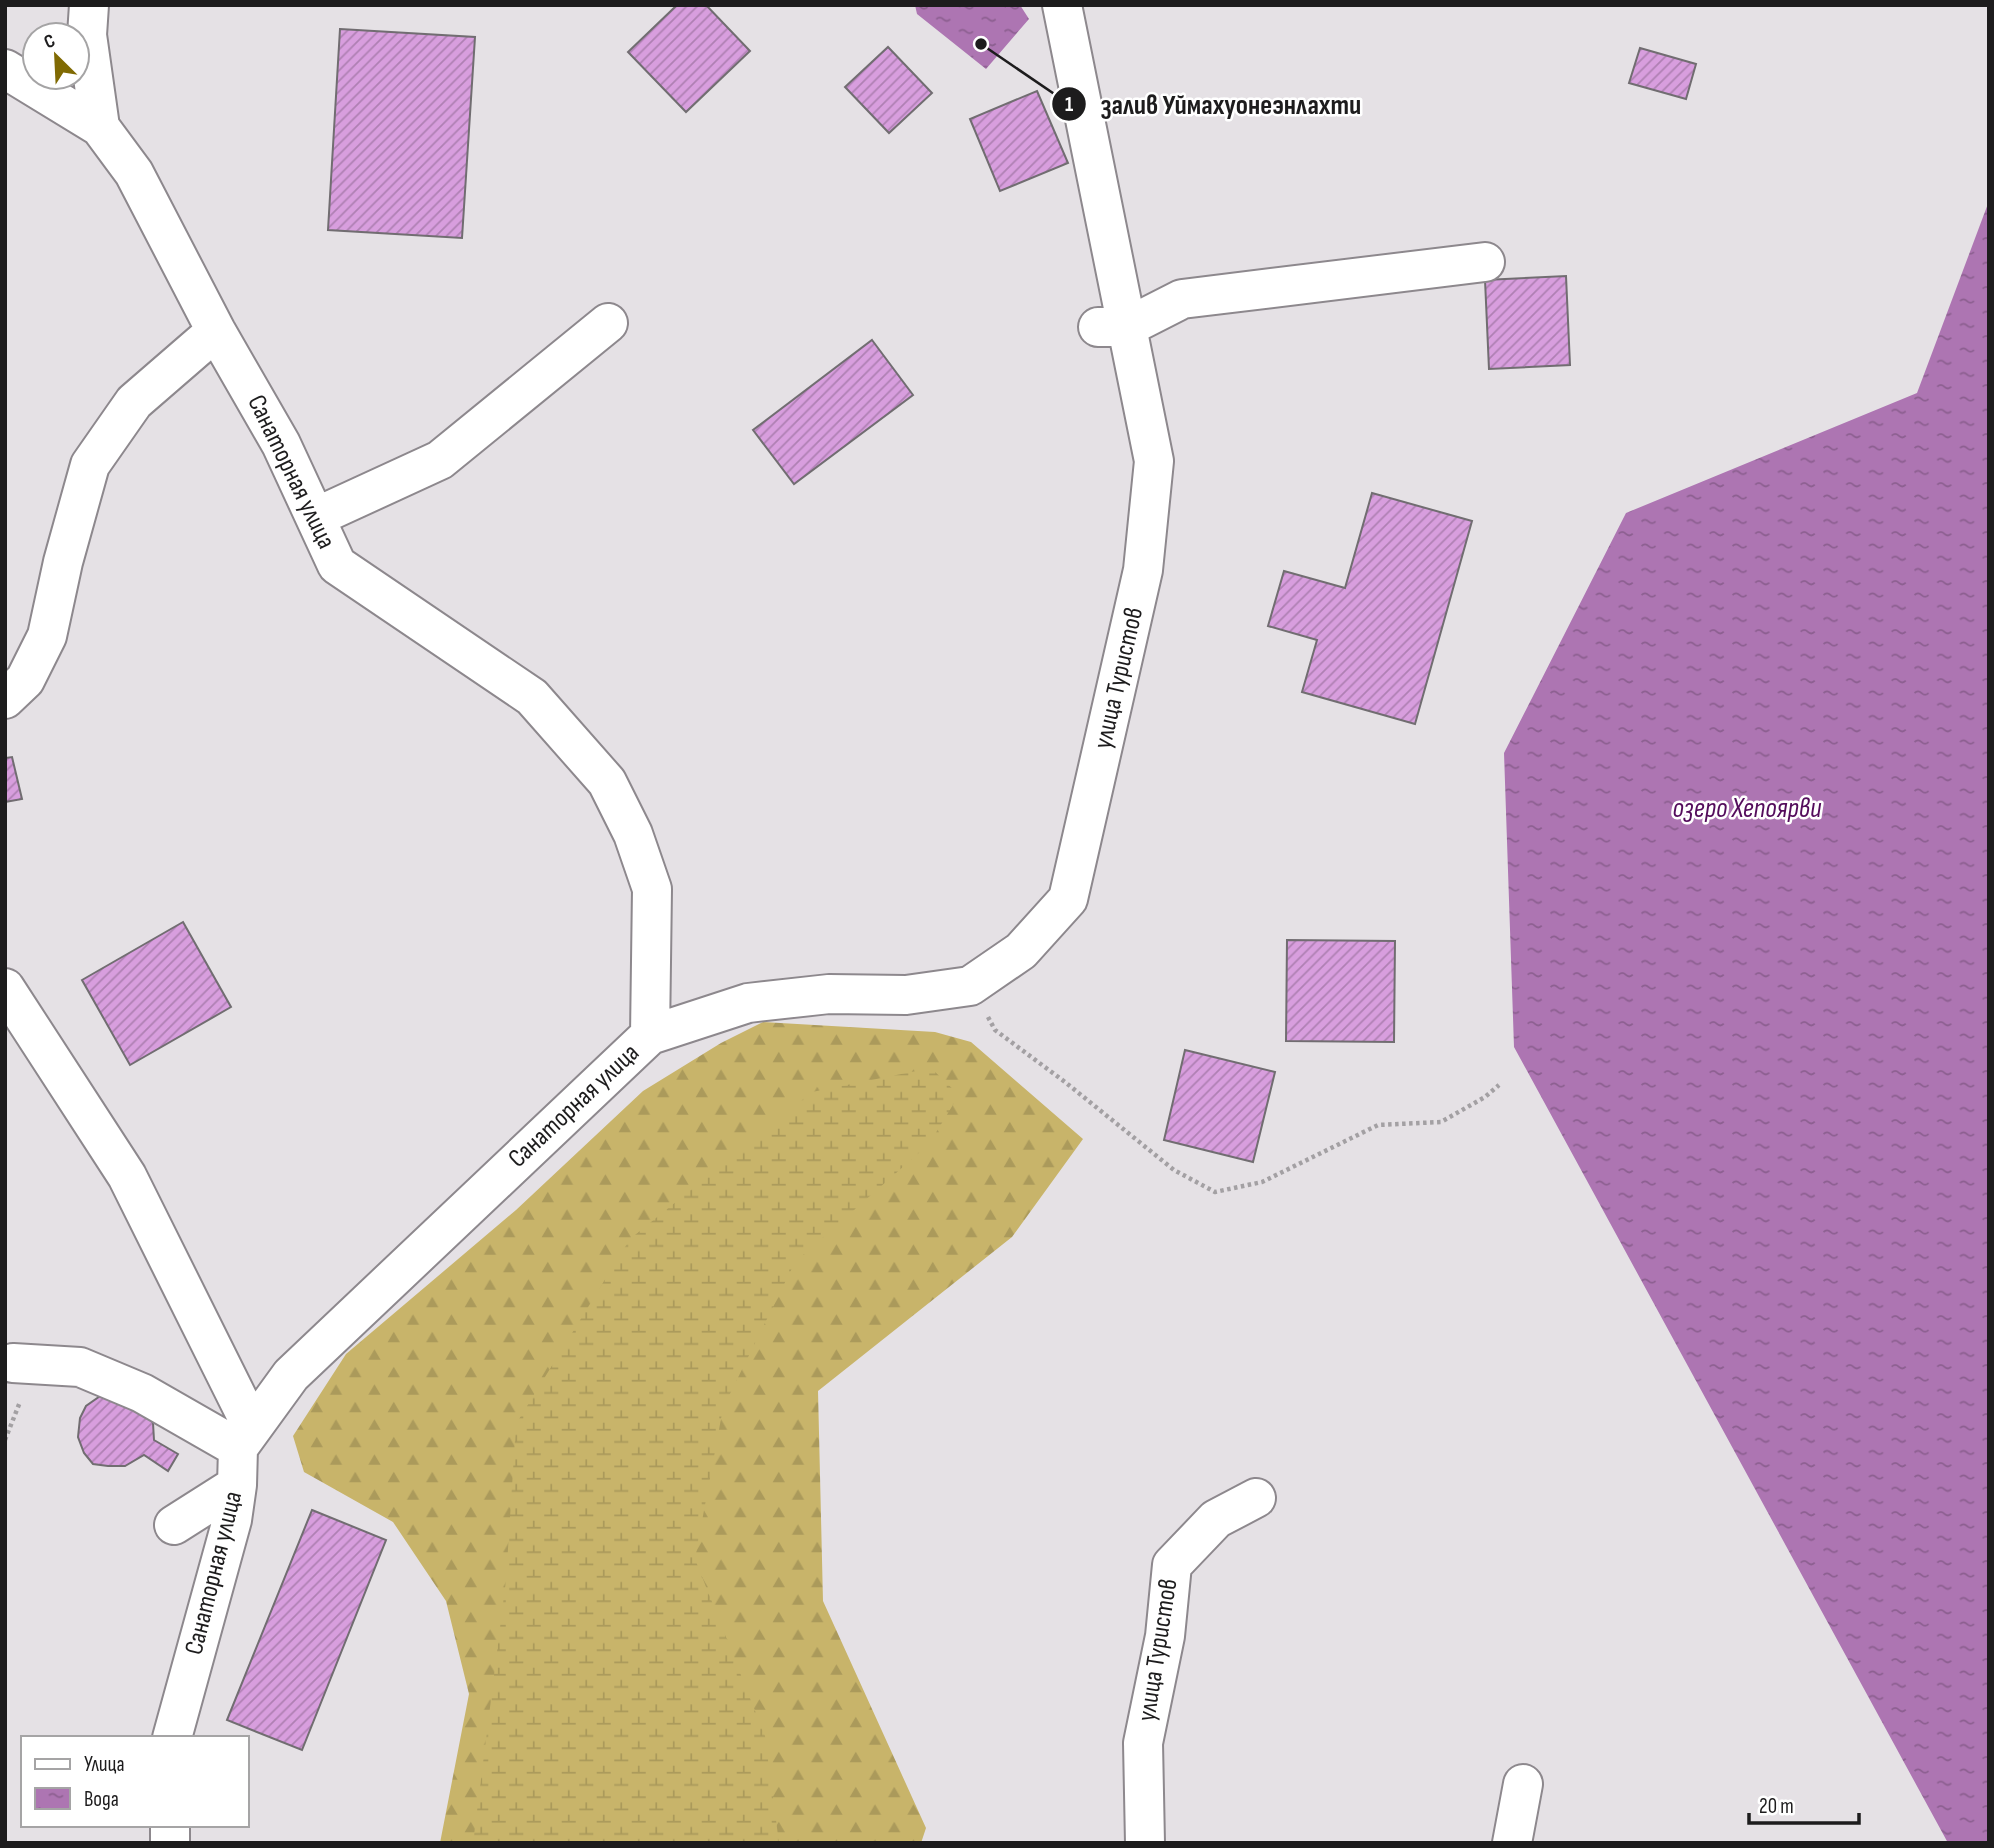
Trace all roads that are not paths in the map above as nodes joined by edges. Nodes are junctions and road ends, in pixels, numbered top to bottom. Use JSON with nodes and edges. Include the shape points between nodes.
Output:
{"nodes":[{"id":1,"x":89,"y":5,"type":"edge"},
{"id":2,"x":1062,"y":5,"type":"edge"},
{"id":3,"x":5,"y":69,"type":"edge"},
{"id":4,"x":100,"y":127,"type":"junction"},
{"id":5,"x":1485,"y":262,"type":"dead end"},
{"id":6,"x":608,"y":323,"type":"dead end"},
{"id":7,"x":1112,"y":327,"type":"junction"},
{"id":8,"x":216,"y":331,"type":"junction"},
{"id":9,"x":316,"y":517,"type":"junction"},
{"id":10,"x":5,"y":699,"type":"edge"},
{"id":11,"x":5,"y":988,"type":"edge"},
{"id":12,"x":650,"y":1035,"type":"junction"},
{"id":13,"x":13,"y":1363,"type":"dead end"},
{"id":14,"x":242,"y":1453,"type":"junction"},
{"id":15,"x":1256,"y":1497,"type":"dead end"},
{"id":16,"x":174,"y":1525,"type":"dead end"},
{"id":17,"x":173,"y":1736,"type":"edge"},
{"id":18,"x":1523,"y":1784,"type":"dead end"},
{"id":19,"x":1145,"y":1843,"type":"edge"},
{"id":20,"x":1512,"y":1843,"type":"edge"}],
"edges":[{"from":1,"to":4,"type":"street","via":[[87,35]]},
{"from":2,"to":7,"type":"street","name":"улица Туристов"},
{"from":3,"to":4,"type":"street","name":"Санаторная улица"},
{"from":4,"to":8,"type":"street","name":"Санаторная улица","via":[[134,173]]},
{"from":5,"to":7,"type":"street","via":[[1182,299]]},
{"from":6,"to":9,"type":"street","via":[[440,460]]},
{"from":7,"to":12,"type":"street","name":"улица Туристов","via":[[1154,461],[1143,570],[1068,899],[1021,951],[970,986],[906,995],[829,994],[748,1003]]},
{"from":8,"to":9,"type":"street","name":"Санаторная улица","via":[[281,444]]},
{"from":8,"to":10,"type":"street","via":[[134,402],[90,466],[47,636],[25,680]]},
{"from":9,"to":12,"type":"street","name":"Санаторная улица","via":[[337,565],[532,696],[607,782],[633,834],[652,889]]},
{"from":11,"to":14,"type":"street","via":[[127,1176]]},
{"from":12,"to":14,"type":"street","name":"Санаторная улица","via":[[291,1375]]},
{"from":13,"to":14,"type":"street","via":[[80,1367],[142,1393]]},
{"from":14,"to":16,"type":"street"},
{"from":14,"to":17,"type":"street","name":"Санаторная улица","via":[[232,1520]]},
{"from":15,"to":19,"type":"street","name":"улица Туристов","via":[[1216,1519],[1171,1565],[1165,1636],[1143,1743]]},
{"from":18,"to":20,"type":"street"}]}
